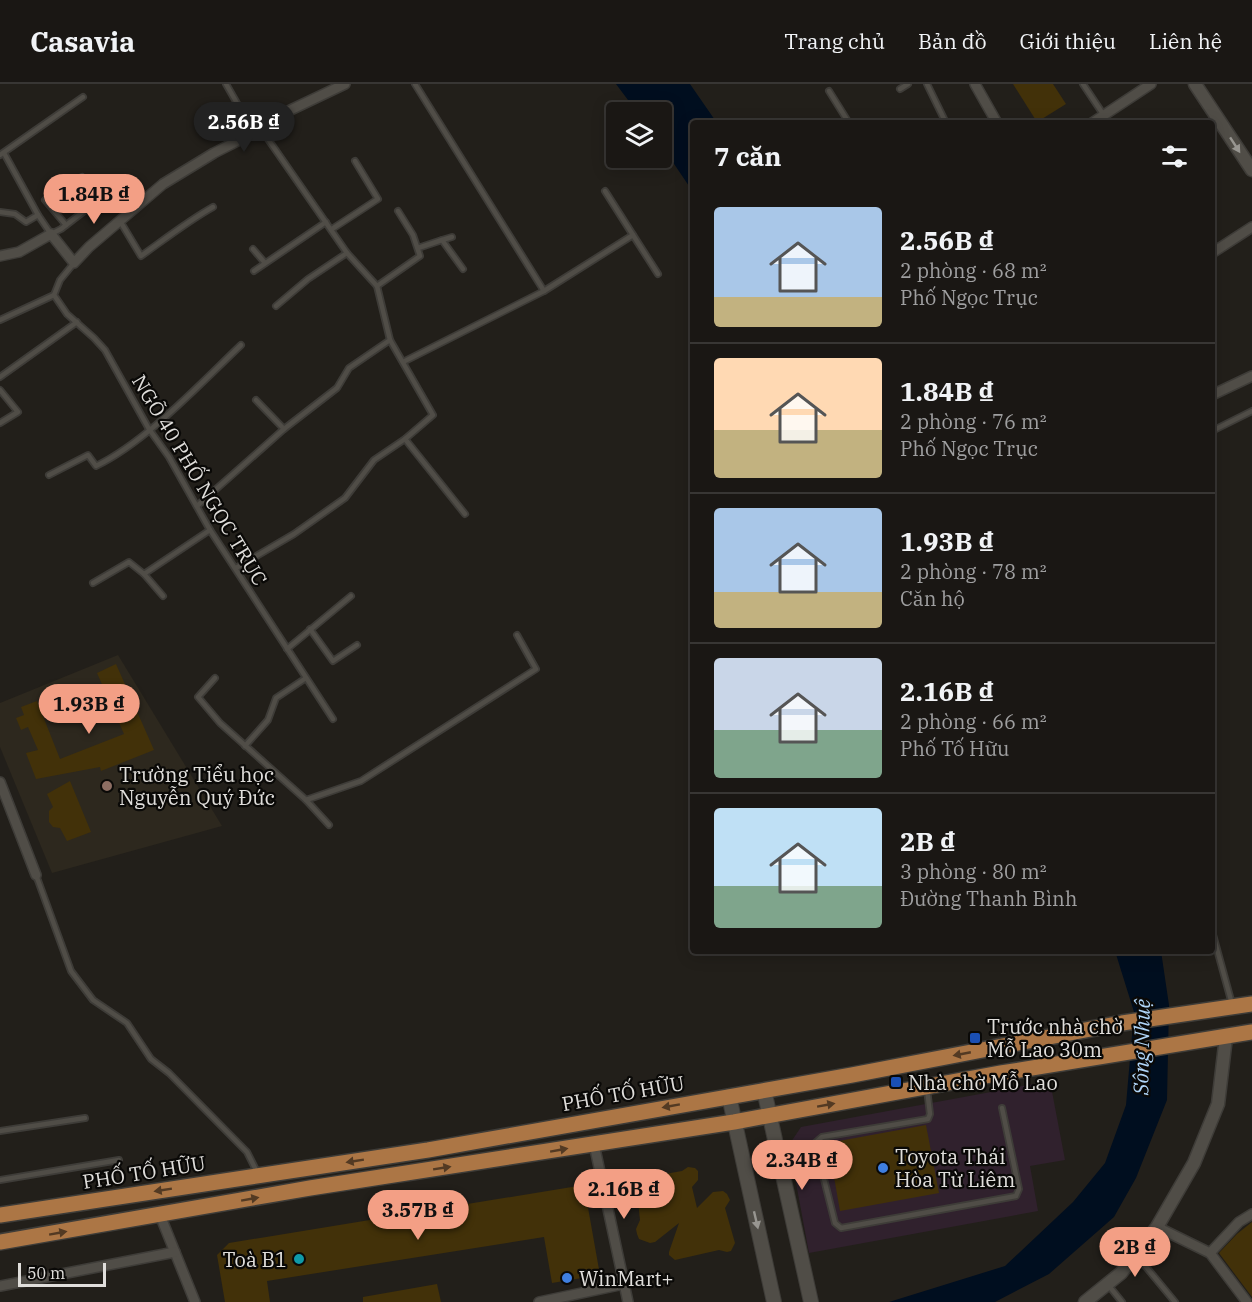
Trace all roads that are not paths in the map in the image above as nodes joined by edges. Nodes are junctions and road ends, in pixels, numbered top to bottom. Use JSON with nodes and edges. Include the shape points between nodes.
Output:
{"nodes":[{"id":1,"x":226,"y":84,"type":"edge"},
{"id":2,"x":345,"y":84,"type":"edge"},
{"id":3,"x":415,"y":84,"type":"edge"},
{"id":4,"x":908,"y":84,"type":"edge"},
{"id":5,"x":927,"y":84,"type":"edge"},
{"id":6,"x":975,"y":84,"type":"edge"},
{"id":7,"x":1083,"y":84,"type":"edge"},
{"id":8,"x":1151,"y":84,"type":"edge"},
{"id":9,"x":1195,"y":84,"type":"edge"},
{"id":10,"x":900,"y":89,"type":"dead end"},
{"id":11,"x":829,"y":91,"type":"dead end"},
{"id":12,"x":83,"y":97,"type":"dead end"},
{"id":13,"x":1106,"y":119,"type":"edge"},
{"id":14,"x":847,"y":120,"type":"edge"},
{"id":15,"x":945,"y":120,"type":"edge"},
{"id":16,"x":995,"y":120,"type":"edge"},
{"id":17,"x":257,"y":131,"type":"junction"},
{"id":18,"x":2,"y":154,"type":"edge"},
{"id":19,"x":355,"y":161,"type":"dead end"},
{"id":20,"x":1252,"y":170,"type":"edge"},
{"id":21,"x":82,"y":177,"type":"dead end"},
{"id":22,"x":605,"y":191,"type":"dead end"},
{"id":23,"x":213,"y":207,"type":"dead end"},
{"id":24,"x":134,"y":210,"type":"junction"},
{"id":25,"x":398,"y":211,"type":"dead end"},
{"id":26,"x":0,"y":212,"type":"edge"},
{"id":27,"x":38,"y":215,"type":"junction"},
{"id":28,"x":120,"y":221,"type":"junction"},
{"id":29,"x":326,"y":222,"type":"junction"},
{"id":30,"x":66,"y":225,"type":"junction"},
{"id":31,"x":1252,"y":227,"type":"edge"},
{"id":32,"x":332,"y":229,"type":"junction"},
{"id":33,"x":51,"y":234,"type":"junction"},
{"id":34,"x":633,"y":235,"type":"junction"},
{"id":35,"x":452,"y":237,"type":"dead end"},
{"id":36,"x":442,"y":240,"type":"junction"},
{"id":37,"x":418,"y":248,"type":"junction"},
{"id":38,"x":253,"y":249,"type":"dead end"},
{"id":39,"x":1215,"y":251,"type":"edge"},
{"id":40,"x":346,"y":253,"type":"junction"},
{"id":41,"x":0,"y":256,"type":"edge"},
{"id":42,"x":74,"y":263,"type":"junction"},
{"id":43,"x":264,"y":263,"type":"junction"},
{"id":44,"x":463,"y":269,"type":"dead end"},
{"id":45,"x":254,"y":271,"type":"dead end"},
{"id":46,"x":658,"y":274,"type":"dead end"},
{"id":47,"x":377,"y":286,"type":"junction"},
{"id":48,"x":544,"y":291,"type":"junction"},
{"id":49,"x":54,"y":295,"type":"junction"},
{"id":50,"x":276,"y":306,"type":"dead end"},
{"id":51,"x":0,"y":320,"type":"edge"},
{"id":52,"x":77,"y":322,"type":"junction"},
{"id":53,"x":390,"y":340,"type":"junction"},
{"id":54,"x":241,"y":345,"type":"dead end"},
{"id":55,"x":403,"y":362,"type":"junction"},
{"id":56,"x":1252,"y":376,"type":"edge"},
{"id":57,"x":0,"y":377,"type":"edge"},
{"id":58,"x":0,"y":390,"type":"edge"},
{"id":59,"x":1215,"y":394,"type":"edge"},
{"id":60,"x":256,"y":400,"type":"dead end"},
{"id":61,"x":1252,"y":411,"type":"edge"},
{"id":62,"x":0,"y":423,"type":"edge"},
{"id":63,"x":149,"y":429,"type":"junction"},
{"id":64,"x":284,"y":429,"type":"junction"},
{"id":65,"x":1215,"y":430,"type":"edge"},
{"id":66,"x":405,"y":439,"type":"junction"},
{"id":67,"x":50,"y":475,"type":"dead end"},
{"id":68,"x":197,"y":506,"type":"junction"},
{"id":69,"x":465,"y":514,"type":"dead end"},
{"id":70,"x":210,"y":530,"type":"junction"},
{"id":71,"x":236,"y":568,"type":"junction"},
{"id":72,"x":144,"y":574,"type":"junction"},
{"id":73,"x":93,"y":584,"type":"dead end"},
{"id":74,"x":163,"y":596,"type":"dead end"},
{"id":75,"x":351,"y":596,"type":"dead end"},
{"id":76,"x":310,"y":630,"type":"junction"},
{"id":77,"x":516,"y":635,"type":"dead end"},
{"id":78,"x":357,"y":645,"type":"dead end"},
{"id":79,"x":287,"y":649,"type":"junction"},
{"id":80,"x":215,"y":678,"type":"dead end"},
{"id":81,"x":306,"y":678,"type":"junction"},
{"id":82,"x":333,"y":719,"type":"dead end"},
{"id":83,"x":245,"y":746,"type":"junction"},
{"id":84,"x":0,"y":782,"type":"edge"},
{"id":85,"x":306,"y":800,"type":"junction"},
{"id":86,"x":329,"y":825,"type":"dead end"},
{"id":87,"x":36,"y":875,"type":"joint"},
{"id":88,"x":1215,"y":943,"type":"edge"},
{"id":89,"x":1252,"y":1004,"type":"edge"},
{"id":90,"x":1233,"y":1007,"type":"junction"},
{"id":91,"x":1252,"y":1032,"type":"edge"},
{"id":92,"x":1226,"y":1037,"type":"junction"},
{"id":93,"x":926,"y":1086,"type":"junction"},
{"id":94,"x":764,"y":1090,"type":"junction"},
{"id":95,"x":729,"y":1096,"type":"junction"},
{"id":96,"x":1002,"y":1108,"type":"dead end"},
{"id":97,"x":769,"y":1115,"type":"junction"},
{"id":98,"x":85,"y":1118,"type":"dead end"},
{"id":99,"x":734,"y":1122,"type":"junction"},
{"id":100,"x":0,"y":1131,"type":"edge"},
{"id":101,"x":496,"y":1138,"type":"junction"},
{"id":102,"x":594,"y":1144,"type":"junction"},
{"id":103,"x":502,"y":1159,"type":"junction"},
{"id":104,"x":119,"y":1160,"type":"dead end"},
{"id":105,"x":259,"y":1176,"type":"junction"},
{"id":106,"x":0,"y":1180,"type":"edge"},
{"id":107,"x":1252,"y":1214,"type":"edge"},
{"id":108,"x":0,"y":1215,"type":"edge"},
{"id":109,"x":160,"y":1215,"type":"junction"},
{"id":110,"x":1157,"y":1227,"type":"junction"},
{"id":111,"x":0,"y":1242,"type":"edge"},
{"id":112,"x":175,"y":1252,"type":"junction"},
{"id":113,"x":1210,"y":1253,"type":"junction"},
{"id":114,"x":1136,"y":1254,"type":"junction"},
{"id":115,"x":624,"y":1284,"type":"junction"},
{"id":116,"x":1108,"y":1284,"type":"junction"},
{"id":117,"x":0,"y":1286,"type":"edge"},
{"id":118,"x":195,"y":1302,"type":"edge"},
{"id":119,"x":539,"y":1302,"type":"edge"},
{"id":120,"x":628,"y":1302,"type":"edge"},
{"id":121,"x":774,"y":1302,"type":"edge"},
{"id":122,"x":812,"y":1302,"type":"edge"},
{"id":123,"x":1085,"y":1302,"type":"edge"},
{"id":124,"x":1122,"y":1302,"type":"edge"},
{"id":125,"x":1175,"y":1302,"type":"edge"},
{"id":126,"x":1247,"y":1302,"type":"edge"}],
"edges":[{"from":1,"to":17,"type":"lane"},
{"from":2,"to":17,"type":"street","via":[[280,115]]},
{"from":3,"to":48,"type":"lane"},
{"from":4,"to":10,"type":"lane"},
{"from":5,"to":15,"type":"lane"},
{"from":6,"to":16,"type":"street"},
{"from":7,"to":13,"type":"lane"},
{"from":8,"to":13,"type":"street"},
{"from":9,"to":20,"type":"street","one_way":true},
{"from":11,"to":14,"type":"lane"},
{"from":12,"to":18,"type":"lane"},
{"from":17,"to":24,"type":"street","via":[[163,184]]},
{"from":17,"to":29,"type":"lane"},
{"from":18,"to":27,"type":"lane"},
{"from":19,"to":32,"type":"lane","via":[[378,199]]},
{"from":21,"to":30,"type":"lane","via":[[45,200]]},
{"from":22,"to":34,"type":"lane"},
{"from":23,"to":28,"type":"lane","via":[[141,256]]},
{"from":24,"to":28,"type":"street"},
{"from":24,"to":30,"type":"lane","via":[[114,188]]},
{"from":25,"to":37,"type":"lane"},
{"from":26,"to":27,"type":"lane","via":[[15,214],[26,222]]},
{"from":27,"to":33,"type":"lane"},
{"from":28,"to":42,"type":"street"},
{"from":29,"to":32,"type":"lane"},
{"from":29,"to":43,"type":"lane"},
{"from":30,"to":33,"type":"lane"},
{"from":31,"to":39,"type":"street"},
{"from":32,"to":40,"type":"lane"},
{"from":33,"to":41,"type":"street","via":[[19,252]]},
{"from":33,"to":42,"type":"street"},
{"from":34,"to":46,"type":"lane"},
{"from":34,"to":48,"type":"lane"},
{"from":35,"to":36,"type":"lane"},
{"from":36,"to":37,"type":"lane"},
{"from":36,"to":44,"type":"lane"},
{"from":37,"to":47,"type":"lane","via":[[420,256]]},
{"from":38,"to":43,"type":"lane"},
{"from":40,"to":47,"type":"lane"},
{"from":40,"to":50,"type":"lane"},
{"from":42,"to":49,"type":"lane"},
{"from":43,"to":45,"type":"lane"},
{"from":47,"to":53,"type":"lane"},
{"from":48,"to":55,"type":"lane"},
{"from":49,"to":51,"type":"lane"},
{"from":49,"to":52,"type":"lane","name":"NGÕ 40 PHỐ NGỌC TRỤC"},
{"from":52,"to":57,"type":"lane"},
{"from":52,"to":63,"type":"lane","name":"NGÕ 40 PHỐ NGỌC TRỤC","via":[[105,350]]},
{"from":53,"to":55,"type":"lane"},
{"from":53,"to":64,"type":"lane","via":[[349,368],[337,388]]},
{"from":54,"to":63,"type":"lane"},
{"from":55,"to":66,"type":"lane","via":[[433,416]]},
{"from":56,"to":59,"type":"street"},
{"from":58,"to":62,"type":"lane","via":[[18,412]]},
{"from":60,"to":64,"type":"lane"},
{"from":61,"to":65,"type":"lane"},
{"from":63,"to":67,"type":"lane","via":[[96,466],[88,455]]},
{"from":63,"to":68,"type":"lane","name":"NGÕ 40 PHỐ NGỌC TRỤC"},
{"from":64,"to":68,"type":"lane"},
{"from":66,"to":69,"type":"lane"},
{"from":66,"to":71,"type":"lane","via":[[374,460],[345,498]]},
{"from":68,"to":70,"type":"lane","name":"NGÕ 40 PHỐ NGỌC TRỤC"},
{"from":70,"to":71,"type":"lane","name":"NGÕ 40 PHỐ NGỌC TRỤC"},
{"from":70,"to":72,"type":"lane"},
{"from":71,"to":79,"type":"lane","name":"NGÕ 40 PHỐ NGỌC TRỤC"},
{"from":72,"to":73,"type":"lane","via":[[129,562]]},
{"from":72,"to":74,"type":"lane"},
{"from":75,"to":76,"type":"lane"},
{"from":76,"to":78,"type":"lane","via":[[333,661]]},
{"from":76,"to":79,"type":"lane"},
{"from":77,"to":85,"type":"lane","via":[[536,669],[361,781]]},
{"from":79,"to":81,"type":"lane","name":"NGÕ 40 PHỐ NGỌC TRỤC"},
{"from":80,"to":83,"type":"lane","via":[[198,697]]},
{"from":81,"to":82,"type":"lane","name":"NGÕ 40 PHỐ NGỌC TRỤC"},
{"from":81,"to":83,"type":"lane","via":[[276,698],[268,720]]},
{"from":83,"to":85,"type":"lane"},
{"from":84,"to":87,"type":"street"},
{"from":85,"to":86,"type":"lane"},
{"from":87,"to":105,"type":"lane","via":[[71,971],[93,1000],[127,1023],[151,1059],[170,1073],[247,1152]]},
{"from":88,"to":90,"type":"lane"},
{"from":89,"to":90,"type":"main road","name":"PHỐ TỐ HỮU"},
{"from":90,"to":94,"type":"main road","name":"PHỐ TỐ HỮU","one_way":true,"via":[[1122,1023]]},
{"from":91,"to":92,"type":"main road"},
{"from":92,"to":93,"type":"main road"},
{"from":92,"to":110,"type":"street","via":[[1218,1104],[1194,1163]]},
{"from":93,"to":96,"type":"lane","via":[[928,1119],[822,1137],[815,1143],[835,1223],[841,1228],[1016,1196],[1019,1189]]},
{"from":97,"to":93,"type":"main road","one_way":true},
{"from":94,"to":95,"type":"main road","name":"PHỐ TỐ HỮU"},
{"from":94,"to":97,"type":"main road"},
{"from":95,"to":99,"type":"main road"},
{"from":95,"to":101,"type":"main road","name":"PHỐ TỐ HỮU","one_way":true},
{"from":97,"to":99,"type":"main road"},
{"from":97,"to":122,"type":"main road"},
{"from":98,"to":100,"type":"lane"},
{"from":99,"to":102,"type":"main road"},
{"from":99,"to":121,"type":"main road","one_way":true},
{"from":101,"to":103,"type":"main road"},
{"from":101,"to":105,"type":"main road","name":"PHỐ TỐ HỮU","one_way":true},
{"from":103,"to":102,"type":"main road","one_way":true},
{"from":102,"to":115,"type":"street"},
{"from":109,"to":103,"type":"main road","one_way":true},
{"from":104,"to":106,"type":"lane"},
{"from":105,"to":108,"type":"main road","name":"PHỐ TỐ HỮU","one_way":true},
{"from":107,"to":113,"type":"street"},
{"from":111,"to":109,"type":"main road","one_way":true},
{"from":109,"to":112,"type":"street"},
{"from":110,"to":113,"type":"street"},
{"from":110,"to":114,"type":"street"},
{"from":112,"to":117,"type":"street"},
{"from":112,"to":118,"type":"street"},
{"from":113,"to":126,"type":"street"},
{"from":114,"to":116,"type":"street"},
{"from":114,"to":125,"type":"lane"},
{"from":115,"to":119,"type":"street"},
{"from":115,"to":120,"type":"street"},
{"from":116,"to":123,"type":"street"},
{"from":116,"to":124,"type":"lane"}]}
